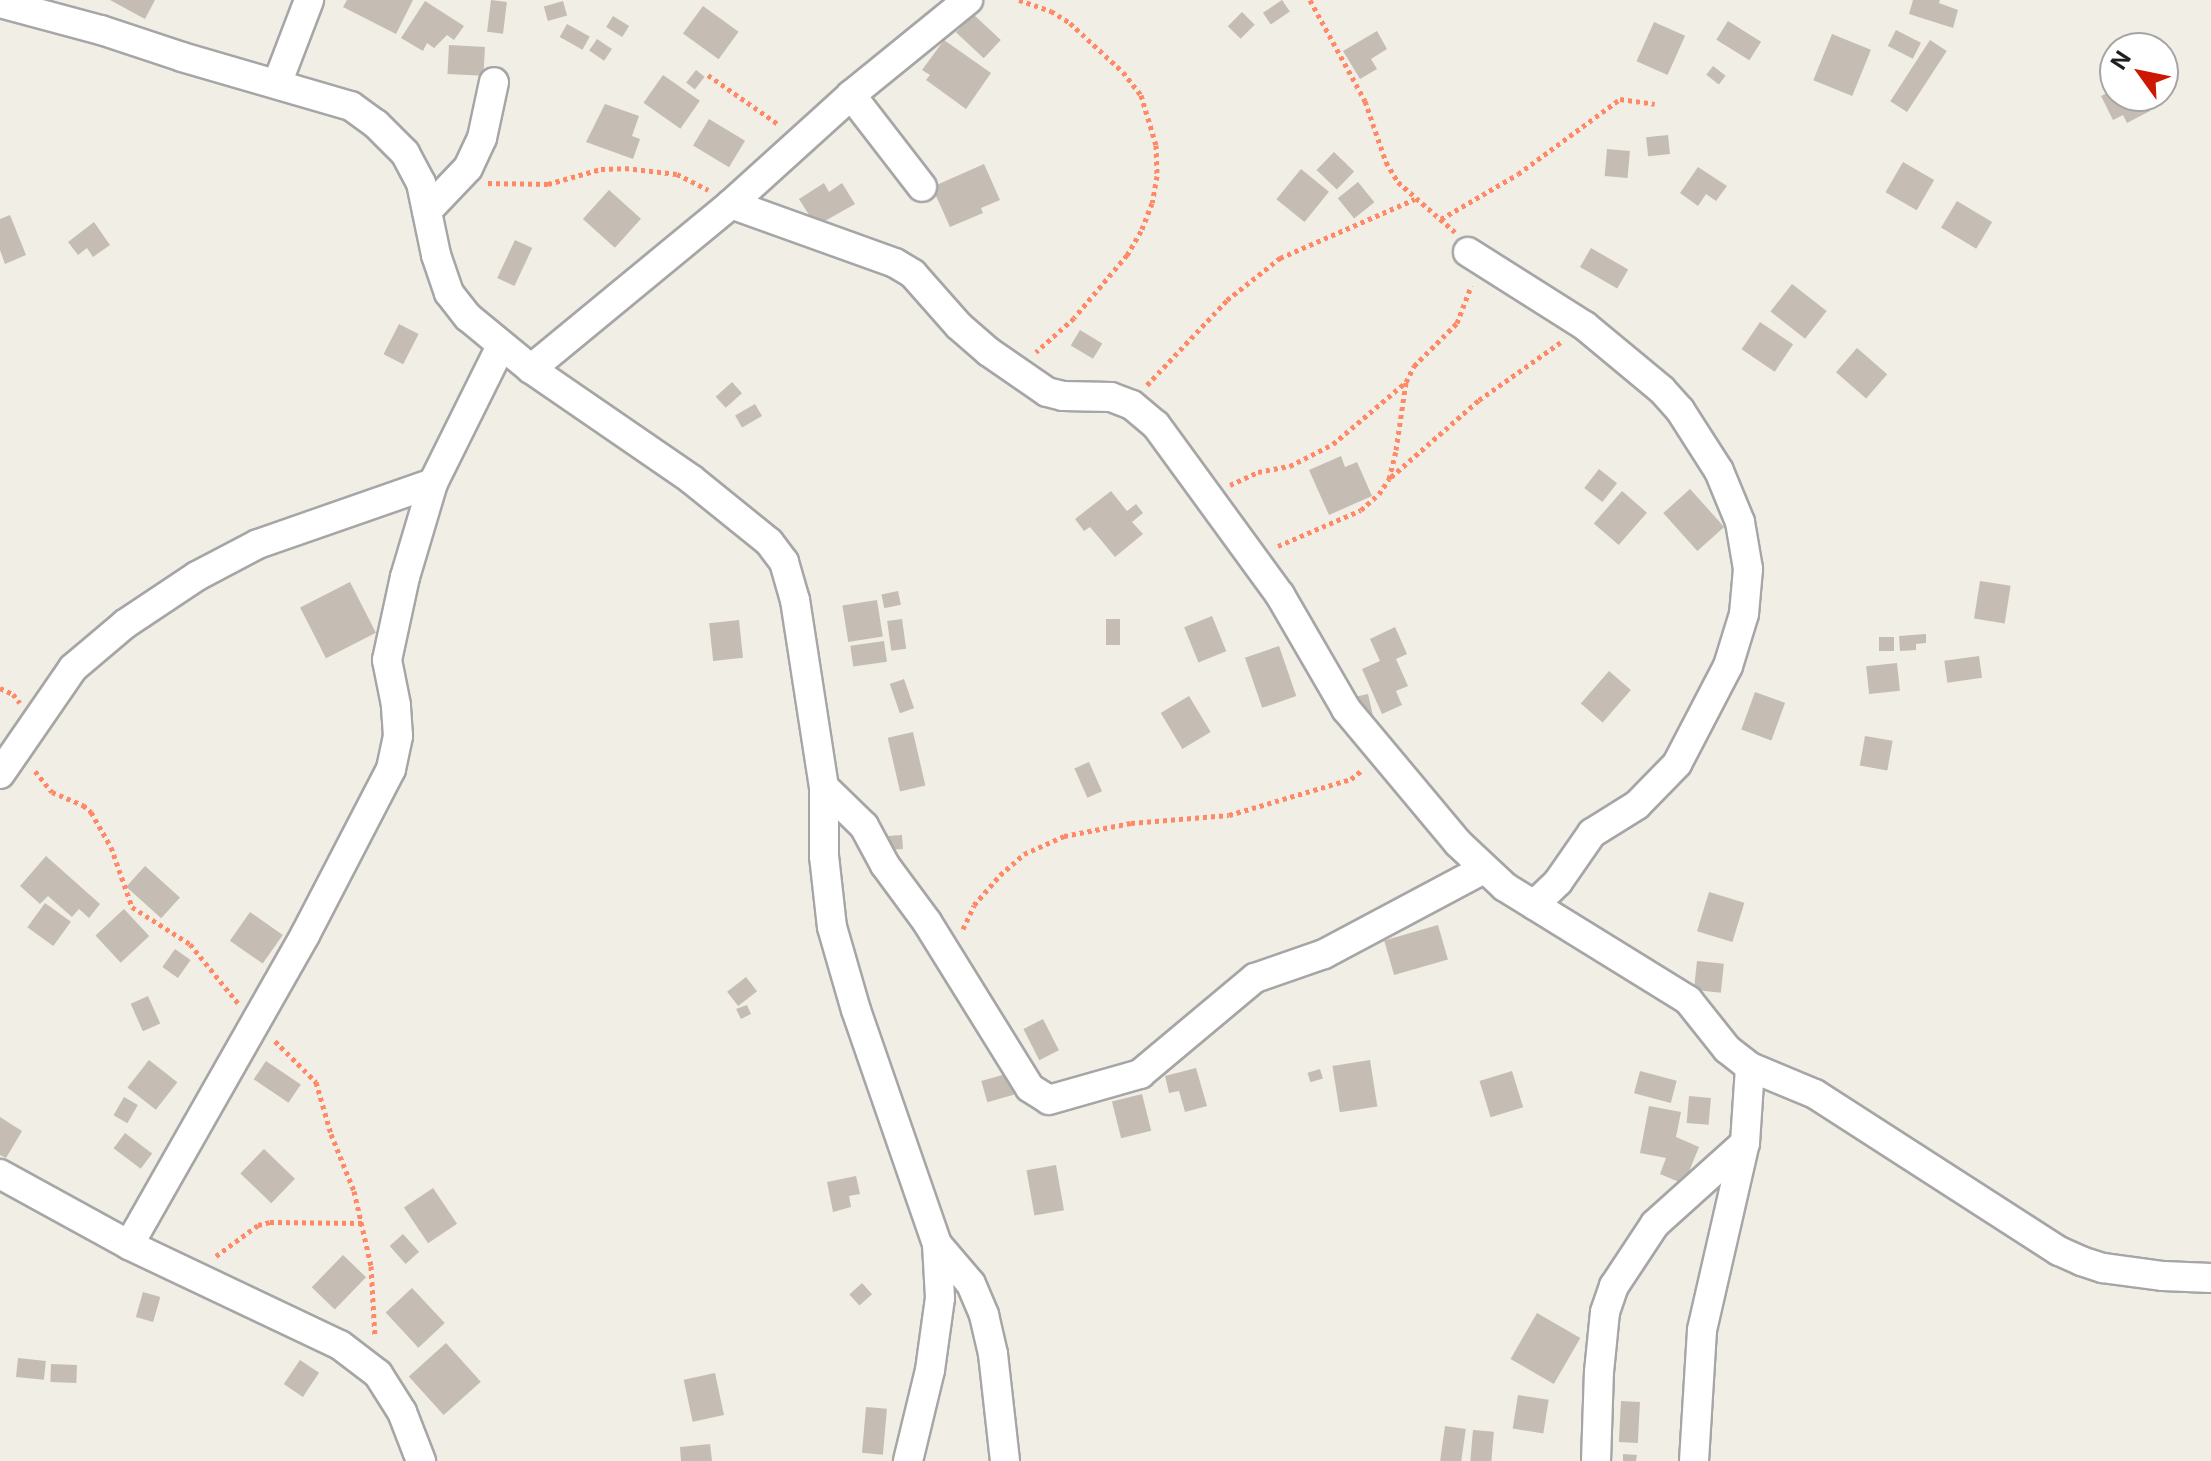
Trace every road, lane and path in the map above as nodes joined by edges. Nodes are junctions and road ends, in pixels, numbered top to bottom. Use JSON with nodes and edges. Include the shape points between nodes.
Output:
{"nodes":[{"id":1,"x":309,"y":0,"type":"edge"},
{"id":2,"x":968,"y":0,"type":"edge"},
{"id":3,"x":1019,"y":0,"type":"edge"},
{"id":4,"x":1310,"y":0,"type":"edge"},
{"id":5,"x":0,"y":3,"type":"edge"},
{"id":6,"x":708,"y":75,"type":"dead end"},
{"id":7,"x":494,"y":82,"type":"dead end"},
{"id":8,"x":277,"y":84,"type":"junction"},
{"id":9,"x":851,"y":95,"type":"junction"},
{"id":10,"x":1655,"y":104,"type":"dead end"},
{"id":11,"x":802,"y":140,"type":"junction"},
{"id":12,"x":459,"y":180,"type":"junction"},
{"id":13,"x":922,"y":187,"type":"dead end"},
{"id":14,"x":1415,"y":199,"type":"junction"},
{"id":15,"x":731,"y":204,"type":"junction"},
{"id":16,"x":427,"y":211,"type":"junction"},
{"id":17,"x":1441,"y":219,"type":"junction"},
{"id":18,"x":1468,"y":252,"type":"junction"},
{"id":19,"x":1585,"y":326,"type":"junction"},
{"id":20,"x":501,"y":346,"type":"junction"},
{"id":21,"x":531,"y":369,"type":"junction"},
{"id":22,"x":1014,"y":371,"type":"junction"},
{"id":23,"x":1406,"y":382,"type":"junction"},
{"id":24,"x":1132,"y":405,"type":"junction"},
{"id":25,"x":1389,"y":479,"type":"junction"},
{"id":26,"x":433,"y":483,"type":"junction"},
{"id":27,"x":1208,"y":497,"type":"junction"},
{"id":28,"x":1254,"y":555,"type":"junction"},
{"id":29,"x":25,"y":736,"type":"junction"},
{"id":30,"x":1380,"y":753,"type":"junction"},
{"id":31,"x":0,"y":774,"type":"edge"},
{"id":32,"x":824,"y":787,"type":"junction"},
{"id":33,"x":1484,"y":869,"type":"junction"},
{"id":34,"x":1534,"y":905,"type":"junction"},
{"id":35,"x":956,"y":967,"type":"junction"},
{"id":36,"x":254,"y":1022,"type":"junction"},
{"id":37,"x":1750,"y":1067,"type":"junction"},
{"id":38,"x":1745,"y":1143,"type":"junction"},
{"id":39,"x":0,"y":1174,"type":"edge"},
{"id":40,"x":362,"y":1223,"type":"junction"},
{"id":41,"x":937,"y":1244,"type":"junction"},
{"id":42,"x":129,"y":1245,"type":"junction"},
{"id":43,"x":194,"y":1275,"type":"junction"},
{"id":44,"x":2211,"y":1278,"type":"edge"},
{"id":45,"x":378,"y":1374,"type":"junction"},
{"id":46,"x":421,"y":1461,"type":"edge"},
{"id":47,"x":908,"y":1461,"type":"edge"},
{"id":48,"x":1005,"y":1461,"type":"edge"},
{"id":49,"x":1596,"y":1461,"type":"edge"},
{"id":50,"x":1694,"y":1461,"type":"edge"}],
"edges":[{"from":1,"to":8,"type":"street"},
{"from":2,"to":9,"type":"street"},
{"from":3,"to":22,"type":"path","via":[[1070,23],[1123,72],[1150,115],[1157,176],[1152,203],[1127,255],[1074,318]]},
{"from":4,"to":14,"type":"path","via":[[1365,101],[1386,162]]},
{"from":5,"to":8,"type":"street"},
{"from":6,"to":11,"type":"path"},
{"from":7,"to":12,"type":"street","via":[[482,138]]},
{"from":8,"to":16,"type":"street","via":[[351,106],[376,124],[405,153],[421,183]]},
{"from":9,"to":11,"type":"street"},
{"from":9,"to":13,"type":"street"},
{"from":10,"to":17,"type":"path","via":[[1620,99],[1518,174]]},
{"from":11,"to":15,"type":"street"},
{"from":12,"to":15,"type":"path","via":[[548,184],[625,168],[677,174]]},
{"from":12,"to":16,"type":"street"},
{"from":14,"to":17,"type":"path"},
{"from":14,"to":24,"type":"path","via":[[1305,246],[1250,279]]},
{"from":15,"to":21,"type":"street"},
{"from":15,"to":22,"type":"street","via":[[895,263]]},
{"from":16,"to":20,"type":"street","via":[[449,293]]},
{"from":17,"to":18,"type":"path"},
{"from":18,"to":19,"type":"street"},
{"from":18,"to":23,"type":"path","via":[[1472,281],[1464,308]]},
{"from":19,"to":25,"type":"path","via":[[1479,400]]},
{"from":19,"to":34,"type":"street","via":[[1662,390],[1687,420],[1719,471],[1740,522],[1748,569],[1728,666],[1677,764],[1637,805],[1592,833],[1558,882]]},
{"from":20,"to":21,"type":"street"},
{"from":20,"to":26,"type":"street"},
{"from":21,"to":32,"type":"street","via":[[691,479],[769,542],[784,562],[795,600]]},
{"from":22,"to":24,"type":"street","via":[[1047,392],[1111,397]]},
{"from":23,"to":25,"type":"path"},
{"from":23,"to":27,"type":"path","via":[[1333,444],[1290,466],[1246,476]]},
{"from":24,"to":27,"type":"street","via":[[1156,425]]},
{"from":25,"to":28,"type":"path","via":[[1361,510]]},
{"from":26,"to":29,"type":"street","via":[[270,539],[197,576],[97,644],[73,668]]},
{"from":26,"to":36,"type":"street","via":[[387,660],[398,736],[391,769]]},
{"from":27,"to":28,"type":"street"},
{"from":28,"to":30,"type":"street","via":[[1346,709]]},
{"from":29,"to":31,"type":"street"},
{"from":29,"to":36,"type":"path","via":[[43,784],[83,805],[104,831],[132,907],[190,944]]},
{"from":30,"to":33,"type":"street"},
{"from":30,"to":35,"type":"path","via":[[1351,779],[1255,808],[1064,836],[1024,854],[974,905]]},
{"from":32,"to":35,"type":"street","via":[[864,826]]},
{"from":32,"to":41,"type":"street","via":[[828,897],[839,955]]},
{"from":33,"to":34,"type":"street"},
{"from":33,"to":35,"type":"street","via":[[1324,954],[1255,978],[1140,1074],[1055,1099],[1030,1088]]},
{"from":34,"to":37,"type":"street","via":[[1688,1000],[1727,1049]]},
{"from":36,"to":40,"type":"path","via":[[316,1082]]},
{"from":36,"to":42,"type":"street"},
{"from":37,"to":38,"type":"street"},
{"from":37,"to":44,"type":"street","via":[[1815,1094],[2059,1251],[2103,1268]]},
{"from":38,"to":49,"type":"street","via":[[1655,1224],[1614,1286],[1605,1312]]},
{"from":38,"to":50,"type":"street","via":[[1702,1330]]},
{"from":39,"to":42,"type":"street"},
{"from":40,"to":43,"type":"path","via":[[258,1225]]},
{"from":40,"to":45,"type":"path","via":[[371,1266]]},
{"from":41,"to":47,"type":"street","via":[[940,1298],[930,1370]]},
{"from":41,"to":48,"type":"street","via":[[971,1284],[984,1315]]},
{"from":42,"to":43,"type":"street"},
{"from":43,"to":45,"type":"street","via":[[340,1345]]},
{"from":45,"to":46,"type":"street","via":[[402,1412]]}]}
